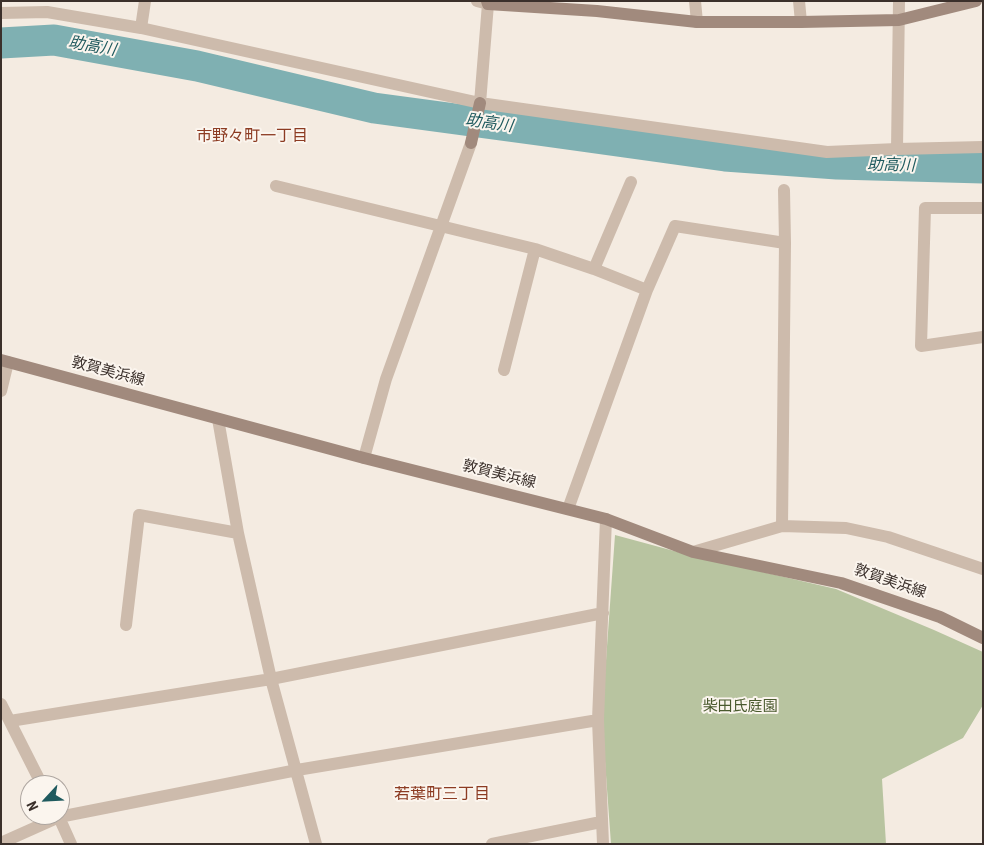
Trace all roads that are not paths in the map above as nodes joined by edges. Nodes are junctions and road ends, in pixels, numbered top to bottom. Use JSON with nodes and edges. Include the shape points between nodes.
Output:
{"nodes":[{"id":1,"x":145,"y":1,"type":"edge"},
{"id":2,"x":695,"y":1,"type":"edge"},
{"id":3,"x":799,"y":1,"type":"edge"},
{"id":4,"x":899,"y":1,"type":"edge"},
{"id":5,"x":976,"y":1,"type":"edge"},
{"id":6,"x":484,"y":2,"type":"edge"},
{"id":7,"x":597,"y":6,"type":"edge"},
{"id":8,"x":1,"y":13,"type":"edge"},
{"id":9,"x":899,"y":20,"type":"junction"},
{"id":10,"x":698,"y":22,"type":"junction"},
{"id":11,"x":801,"y":22,"type":"junction"},
{"id":12,"x":141,"y":28,"type":"junction"},
{"id":13,"x":480,"y":103,"type":"junction"},
{"id":14,"x":471,"y":143,"type":"joint"},
{"id":15,"x":983,"y":147,"type":"edge"},
{"id":16,"x":897,"y":148,"type":"junction"},
{"id":17,"x":631,"y":182,"type":"dead end"},
{"id":18,"x":276,"y":186,"type":"dead end"},
{"id":19,"x":784,"y":190,"type":"dead end"},
{"id":20,"x":983,"y":208,"type":"edge"},
{"id":21,"x":442,"y":226,"type":"junction"},
{"id":22,"x":785,"y":243,"type":"junction"},
{"id":23,"x":534,"y":249,"type":"junction"},
{"id":24,"x":594,"y":269,"type":"junction"},
{"id":25,"x":647,"y":290,"type":"junction"},
{"id":26,"x":983,"y":337,"type":"edge"},
{"id":27,"x":5,"y":361,"type":"edge"},
{"id":28,"x":504,"y":370,"type":"dead end"},
{"id":29,"x":1,"y":391,"type":"edge"},
{"id":30,"x":218,"y":419,"type":"junction"},
{"id":31,"x":364,"y":458,"type":"junction"},
{"id":32,"x":568,"y":509,"type":"junction"},
{"id":33,"x":606,"y":519,"type":"junction"},
{"id":34,"x":782,"y":526,"type":"junction"},
{"id":35,"x":238,"y":533,"type":"junction"},
{"id":36,"x":693,"y":552,"type":"junction"},
{"id":37,"x":983,"y":569,"type":"edge"},
{"id":38,"x":603,"y":613,"type":"junction"},
{"id":39,"x":126,"y":625,"type":"dead end"},
{"id":40,"x":983,"y":638,"type":"edge"},
{"id":41,"x":270,"y":679,"type":"junction"},
{"id":42,"x":1,"y":704,"type":"edge"},
{"id":43,"x":598,"y":720,"type":"junction"},
{"id":44,"x":10,"y":721,"type":"junction"},
{"id":45,"x":297,"y":770,"type":"junction"},
{"id":46,"x":37,"y":775,"type":"edge"},
{"id":47,"x":70,"y":814,"type":"edge"},
{"id":48,"x":601,"y":822,"type":"junction"},
{"id":49,"x":39,"y":825,"type":"edge"},
{"id":50,"x":62,"y":825,"type":"edge"},
{"id":51,"x":1,"y":843,"type":"edge"},
{"id":52,"x":71,"y":844,"type":"edge"},
{"id":53,"x":316,"y":844,"type":"edge"},
{"id":54,"x":492,"y":844,"type":"edge"},
{"id":55,"x":603,"y":844,"type":"edge"}],
"edges":[{"from":1,"to":12,"type":"street"},
{"from":2,"to":10,"type":"street"},
{"from":3,"to":11,"type":"street"},
{"from":4,"to":9,"type":"street"},
{"from":5,"to":9,"type":"main road"},
{"from":6,"to":7,"type":"main road"},
{"from":6,"to":13,"type":"street"},
{"from":7,"to":10,"type":"main road"},
{"from":8,"to":12,"type":"street","via":[[47,12]]},
{"from":9,"to":11,"type":"main road"},
{"from":9,"to":16,"type":"street"},
{"from":10,"to":11,"type":"main road"},
{"from":12,"to":13,"type":"street"},
{"from":13,"to":14,"type":"main road"},
{"from":13,"to":16,"type":"street","via":[[827,152]]},
{"from":14,"to":21,"type":"street"},
{"from":15,"to":16,"type":"street"},
{"from":17,"to":24,"type":"street"},
{"from":18,"to":21,"type":"street"},
{"from":19,"to":22,"type":"street"},
{"from":20,"to":26,"type":"street","via":[[925,208],[921,346]]},
{"from":21,"to":23,"type":"street"},
{"from":21,"to":31,"type":"street","via":[[386,379]]},
{"from":22,"to":25,"type":"street","via":[[675,226]]},
{"from":22,"to":34,"type":"street"},
{"from":23,"to":24,"type":"street"},
{"from":23,"to":28,"type":"street"},
{"from":24,"to":25,"type":"street"},
{"from":25,"to":32,"type":"street"},
{"from":27,"to":29,"type":"street"},
{"from":27,"to":30,"type":"main road","name":"敦賀美浜線"},
{"from":30,"to":31,"type":"main road","name":"敦賀美浜線"},
{"from":30,"to":35,"type":"street"},
{"from":31,"to":32,"type":"main road","name":"敦賀美浜線"},
{"from":32,"to":33,"type":"main road","name":"敦賀美浜線"},
{"from":33,"to":36,"type":"main road","name":"敦賀美浜線"},
{"from":33,"to":38,"type":"street"},
{"from":34,"to":36,"type":"street"},
{"from":34,"to":37,"type":"street","via":[[846,528],[888,537]]},
{"from":35,"to":39,"type":"street","via":[[139,516]]},
{"from":35,"to":41,"type":"street"},
{"from":36,"to":40,"type":"main road","name":"敦賀美浜線","via":[[841,583],[940,617]]},
{"from":38,"to":41,"type":"street"},
{"from":38,"to":43,"type":"street"},
{"from":41,"to":44,"type":"street"},
{"from":41,"to":45,"type":"street"},
{"from":42,"to":44,"type":"street"},
{"from":43,"to":45,"type":"street"},
{"from":43,"to":48,"type":"street"},
{"from":44,"to":46,"type":"street"},
{"from":45,"to":47,"type":"street"},
{"from":45,"to":53,"type":"street"},
{"from":48,"to":54,"type":"street"},
{"from":48,"to":55,"type":"street"},
{"from":49,"to":51,"type":"street"},
{"from":50,"to":52,"type":"street"}]}
